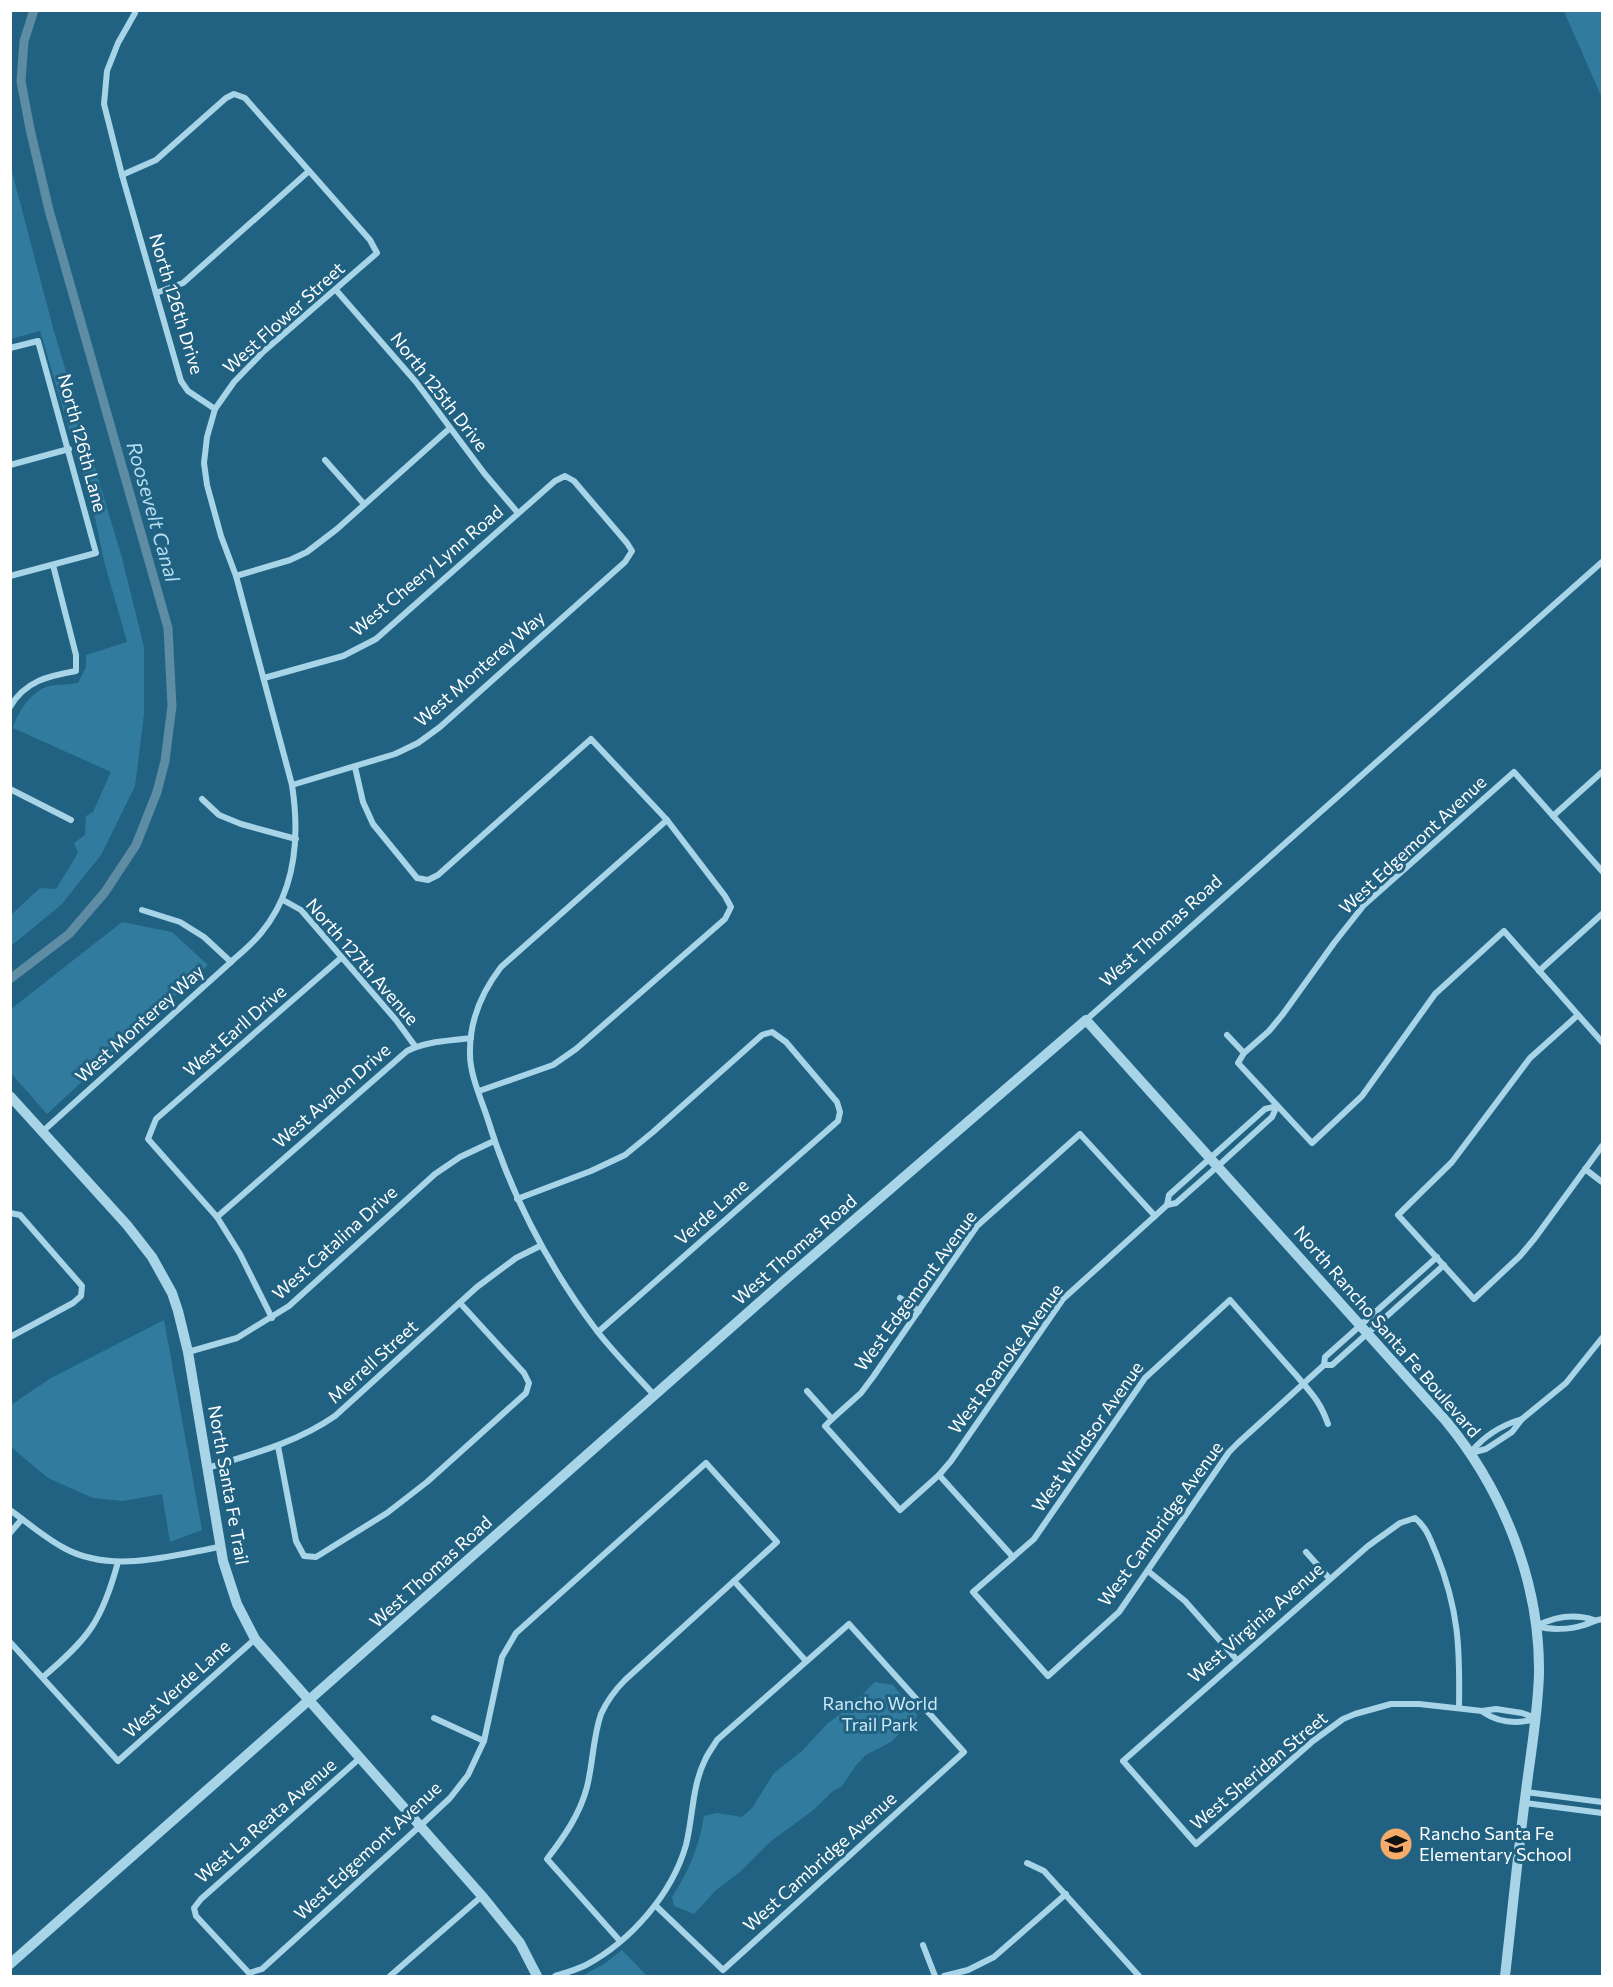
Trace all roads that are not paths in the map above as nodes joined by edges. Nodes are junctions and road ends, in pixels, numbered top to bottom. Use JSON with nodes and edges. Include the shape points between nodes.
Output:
{"nodes":[{"id":1,"x":135,"y":13,"type":"dead end"},
{"id":2,"x":309,"y":171,"type":"junction"},
{"id":3,"x":122,"y":175,"type":"junction"},
{"id":4,"x":336,"y":290,"type":"junction"},
{"id":5,"x":156,"y":293,"type":"junction"},
{"id":6,"x":10,"y":348,"type":"edge"},
{"id":7,"x":215,"y":409,"type":"junction"},
{"id":8,"x":450,"y":428,"type":"junction"},
{"id":9,"x":69,"y":449,"type":"junction"},
{"id":10,"x":325,"y":460,"type":"dead end"},
{"id":11,"x":10,"y":465,"type":"edge"},
{"id":12,"x":364,"y":504,"type":"junction"},
{"id":13,"x":518,"y":513,"type":"junction"},
{"id":14,"x":632,"y":551,"type":"joint"},
{"id":15,"x":1602,"y":562,"type":"edge"},
{"id":16,"x":53,"y":565,"type":"junction"},
{"id":17,"x":10,"y":576,"type":"edge"},
{"id":18,"x":236,"y":576,"type":"junction"},
{"id":19,"x":264,"y":678,"type":"junction"},
{"id":20,"x":10,"y":707,"type":"edge"},
{"id":21,"x":355,"y":767,"type":"junction"},
{"id":22,"x":1602,"y":772,"type":"edge"},
{"id":23,"x":292,"y":785,"type":"junction"},
{"id":24,"x":10,"y":789,"type":"edge"},
{"id":25,"x":202,"y":799,"type":"dead end"},
{"id":26,"x":1553,"y":816,"type":"junction"},
{"id":27,"x":71,"y":820,"type":"dead end"},
{"id":28,"x":667,"y":820,"type":"junction"},
{"id":29,"x":296,"y":839,"type":"junction"},
{"id":30,"x":1602,"y":872,"type":"edge"},
{"id":31,"x":283,"y":900,"type":"junction"},
{"id":32,"x":142,"y":910,"type":"dead end"},
{"id":33,"x":1602,"y":914,"type":"edge"},
{"id":34,"x":342,"y":957,"type":"junction"},
{"id":35,"x":231,"y":962,"type":"junction"},
{"id":36,"x":1539,"y":971,"type":"junction"},
{"id":37,"x":1578,"y":1015,"type":"junction"},
{"id":38,"x":1086,"y":1020,"type":"junction"},
{"id":39,"x":1227,"y":1035,"type":"dead end"},
{"id":40,"x":471,"y":1038,"type":"junction"},
{"id":41,"x":1602,"y":1042,"type":"edge"},
{"id":42,"x":415,"y":1046,"type":"junction"},
{"id":43,"x":1244,"y":1053,"type":"junction"},
{"id":44,"x":479,"y":1091,"type":"junction"},
{"id":45,"x":10,"y":1096,"type":"edge"},
{"id":46,"x":1277,"y":1106,"type":"junction"},
{"id":47,"x":42,"y":1132,"type":"junction"},
{"id":48,"x":494,"y":1141,"type":"junction"},
{"id":49,"x":1602,"y":1146,"type":"edge"},
{"id":50,"x":1214,"y":1162,"type":"junction"},
{"id":51,"x":1585,"y":1169,"type":"junction"},
{"id":52,"x":1602,"y":1182,"type":"edge"},
{"id":53,"x":517,"y":1199,"type":"junction"},
{"id":54,"x":1167,"y":1205,"type":"junction"},
{"id":55,"x":11,"y":1213,"type":"edge"},
{"id":56,"x":217,"y":1216,"type":"junction"},
{"id":57,"x":1155,"y":1216,"type":"junction"},
{"id":58,"x":540,"y":1246,"type":"junction"},
{"id":59,"x":1437,"y":1257,"type":"junction"},
{"id":60,"x":1444,"y":1265,"type":"junction"},
{"id":61,"x":900,"y":1298,"type":"dead end"},
{"id":62,"x":460,"y":1303,"type":"junction"},
{"id":63,"x":919,"y":1311,"type":"junction"},
{"id":64,"x":272,"y":1318,"type":"junction"},
{"id":65,"x":1364,"y":1329,"type":"junction"},
{"id":66,"x":598,"y":1332,"type":"junction"},
{"id":67,"x":10,"y":1337,"type":"edge"},
{"id":68,"x":1602,"y":1338,"type":"edge"},
{"id":69,"x":188,"y":1352,"type":"junction"},
{"id":70,"x":1324,"y":1365,"type":"junction"},
{"id":71,"x":1303,"y":1384,"type":"junction"},
{"id":72,"x":807,"y":1391,"type":"dead end"},
{"id":73,"x":655,"y":1396,"type":"junction"},
{"id":74,"x":832,"y":1419,"type":"junction"},
{"id":75,"x":1328,"y":1424,"type":"dead end"},
{"id":76,"x":278,"y":1446,"type":"junction"},
{"id":77,"x":1471,"y":1453,"type":"junction"},
{"id":78,"x":207,"y":1468,"type":"junction"},
{"id":79,"x":939,"y":1475,"type":"junction"},
{"id":80,"x":10,"y":1510,"type":"edge"},
{"id":81,"x":22,"y":1519,"type":"junction"},
{"id":82,"x":10,"y":1533,"type":"edge"},
{"id":83,"x":219,"y":1548,"type":"junction"},
{"id":84,"x":1306,"y":1552,"type":"dead end"},
{"id":85,"x":1013,"y":1557,"type":"junction"},
{"id":86,"x":118,"y":1562,"type":"junction"},
{"id":87,"x":1148,"y":1571,"type":"junction"},
{"id":88,"x":1329,"y":1578,"type":"junction"},
{"id":89,"x":734,"y":1581,"type":"junction"},
{"id":90,"x":1602,"y":1619,"type":"edge"},
{"id":91,"x":1536,"y":1626,"type":"junction"},
{"id":92,"x":255,"y":1639,"type":"junction"},
{"id":93,"x":10,"y":1642,"type":"edge"},
{"id":94,"x":1237,"y":1660,"type":"junction"},
{"id":95,"x":806,"y":1661,"type":"junction"},
{"id":96,"x":1048,"y":1676,"type":"joint"},
{"id":97,"x":43,"y":1677,"type":"junction"},
{"id":98,"x":309,"y":1701,"type":"junction"},
{"id":99,"x":1459,"y":1708,"type":"junction"},
{"id":100,"x":1482,"y":1712,"type":"junction"},
{"id":101,"x":434,"y":1718,"type":"dead end"},
{"id":102,"x":1536,"y":1718,"type":"junction"},
{"id":103,"x":484,"y":1741,"type":"junction"},
{"id":104,"x":360,"y":1758,"type":"junction"},
{"id":105,"x":1526,"y":1798,"type":"junction"},
{"id":106,"x":1602,"y":1802,"type":"edge"},
{"id":107,"x":1602,"y":1813,"type":"edge"},
{"id":108,"x":420,"y":1827,"type":"junction"},
{"id":109,"x":1196,"y":1844,"type":"joint"},
{"id":110,"x":1027,"y":1863,"type":"dead end"},
{"id":111,"x":1066,"y":1894,"type":"junction"},
{"id":112,"x":482,"y":1896,"type":"junction"},
{"id":113,"x":656,"y":1905,"type":"junction"},
{"id":114,"x":620,"y":1941,"type":"junction"},
{"id":115,"x":923,"y":1945,"type":"dead end"},
{"id":116,"x":10,"y":1964,"type":"edge"},
{"id":117,"x":249,"y":1974,"type":"joint"},
{"id":118,"x":390,"y":1977,"type":"edge"},
{"id":119,"x":537,"y":1977,"type":"edge"},
{"id":120,"x":555,"y":1977,"type":"edge"},
{"id":121,"x":934,"y":1977,"type":"edge"},
{"id":122,"x":944,"y":1977,"type":"edge"},
{"id":123,"x":1139,"y":1977,"type":"edge"},
{"id":124,"x":1505,"y":1977,"type":"edge"}],
"edges":[{"from":1,"to":3,"type":"street","name":"North 126th Drive","via":[[107,71],[104,104]]},
{"from":2,"to":3,"type":"street","via":[[245,98],[234,94],[156,160]]},
{"from":2,"to":4,"type":"street","name":"West Flower Street","via":[[377,253]]},
{"from":2,"to":5,"type":"street","via":[[183,283]]},
{"from":3,"to":5,"type":"street","name":"North 126th Drive"},
{"from":4,"to":7,"type":"street","name":"West Flower Street","via":[[263,352]]},
{"from":4,"to":8,"type":"street","name":"North 125th Drive","via":[[416,382]]},
{"from":5,"to":7,"type":"street","name":"North 126th Drive","via":[[181,381],[188,391]]},
{"from":6,"to":9,"type":"street","name":"North 126th Lane","via":[[38,341]]},
{"from":7,"to":18,"type":"street","via":[[204,463],[221,536]]},
{"from":8,"to":12,"type":"street"},
{"from":8,"to":13,"type":"street","name":"North 125th Drive"},
{"from":9,"to":11,"type":"street"},
{"from":9,"to":16,"type":"street","name":"North 126th Lane","via":[[96,554]]},
{"from":10,"to":12,"type":"street"},
{"from":12,"to":18,"type":"street","via":[[307,552]]},
{"from":13,"to":14,"type":"street","name":"West Cheery Lynn Road","via":[[565,476],[574,481]]},
{"from":13,"to":19,"type":"street","name":"West Cheery Lynn Road","via":[[376,639],[343,657]]},
{"from":14,"to":21,"type":"street","name":"West Monterey Way","via":[[625,562],[440,727],[395,754]]},
{"from":15,"to":38,"type":"street","name":"West Thomas Road"},
{"from":16,"to":17,"type":"street"},
{"from":16,"to":20,"type":"street","via":[[76,655],[76,671],[31,684]]},
{"from":18,"to":19,"type":"street"},
{"from":19,"to":23,"type":"street"},
{"from":21,"to":23,"type":"street","name":"West Monterey Way"},
{"from":21,"to":28,"type":"street","via":[[372,824],[417,878],[428,880],[438,876],[591,739]]},
{"from":22,"to":26,"type":"street"},
{"from":23,"to":29,"type":"street"},
{"from":24,"to":27,"type":"street"},
{"from":25,"to":29,"type":"street","via":[[219,814],[241,824]]},
{"from":26,"to":30,"type":"street"},
{"from":26,"to":43,"type":"street","name":"West Edgemont Avenue","via":[[1514,772],[1364,905],[1283,1014]]},
{"from":28,"to":40,"type":"street","via":[[501,967],[479,1003]]},
{"from":28,"to":44,"type":"street","via":[[725,896],[731,907],[725,919],[553,1065]]},
{"from":29,"to":31,"type":"street","name":"West Monterey Way"},
{"from":31,"to":34,"type":"street","name":"North 127th Avenue","via":[[301,910]]},
{"from":31,"to":35,"type":"street","name":"West Monterey Way","via":[[261,933]]},
{"from":32,"to":35,"type":"street","via":[[180,922],[204,937]]},
{"from":33,"to":36,"type":"street"},
{"from":34,"to":42,"type":"street","name":"North 127th Avenue"},
{"from":34,"to":56,"type":"street","name":"West Earll Drive","via":[[156,1119],[151,1129],[148,1139]]},
{"from":35,"to":47,"type":"street","name":"West Monterey Way"},
{"from":36,"to":37,"type":"street"},
{"from":36,"to":46,"type":"street","via":[[1504,931],[1435,994],[1362,1096],[1312,1143]]},
{"from":37,"to":41,"type":"street"},
{"from":37,"to":59,"type":"street","via":[[1530,1058],[1452,1162],[1398,1215]]},
{"from":38,"to":50,"type":"street","name":"North Rancho Santa Fe Boulevard"},
{"from":38,"to":73,"type":"street","name":"West Thomas Road"},
{"from":39,"to":43,"type":"street"},
{"from":40,"to":42,"type":"street","name":"West Avalon Drive"},
{"from":40,"to":44,"type":"street","via":[[470,1057]]},
{"from":42,"to":56,"type":"street","name":"West Avalon Drive"},
{"from":43,"to":46,"type":"street","via":[[1239,1063]]},
{"from":44,"to":48,"type":"street"},
{"from":45,"to":47,"type":"street","name":"North Santa Fe Trail"},
{"from":46,"to":50,"type":"street","name":"West Roanoke Avenue","via":[[1272,1117]]},
{"from":46,"to":50,"type":"street","name":"West Roanoke Avenue","via":[[1265,1109]]},
{"from":47,"to":69,"type":"street","name":"North Santa Fe Trail","via":[[152,1257],[172,1293]]},
{"from":48,"to":53,"type":"street"},
{"from":48,"to":64,"type":"street","name":"West Catalina Drive","via":[[435,1174]]},
{"from":49,"to":51,"type":"street"},
{"from":50,"to":54,"type":"street","name":"West Roanoke Avenue","via":[[1176,1203]]},
{"from":50,"to":54,"type":"street","name":"West Roanoke Avenue","via":[[1169,1195]]},
{"from":50,"to":65,"type":"street","name":"North Rancho Santa Fe Boulevard"},
{"from":51,"to":52,"type":"street"},
{"from":51,"to":60,"type":"street","via":[[1528,1247],[1474,1299]]},
{"from":53,"to":58,"type":"street"},
{"from":53,"to":66,"type":"street","name":"Verde Lane","via":[[625,1155],[762,1035],[772,1032],[786,1042],[837,1102],[838,1121]]},
{"from":54,"to":57,"type":"street","name":"West Roanoke Avenue"},
{"from":55,"to":67,"type":"street","via":[[20,1215],[82,1286],[81,1296],[73,1303]]},
{"from":56,"to":64,"type":"street"},
{"from":57,"to":63,"type":"street","name":"West Edgemont Avenue","via":[[1080,1134],[977,1226]]},
{"from":57,"to":79,"type":"street","name":"West Roanoke Avenue","via":[[1063,1299]]},
{"from":58,"to":62,"type":"street","name":"Merrell Street","via":[[497,1271]]},
{"from":58,"to":66,"type":"street"},
{"from":59,"to":60,"type":"street"},
{"from":59,"to":65,"type":"street"},
{"from":60,"to":65,"type":"street"},
{"from":61,"to":63,"type":"street"},
{"from":62,"to":76,"type":"street","name":"Merrell Street","via":[[335,1416]]},
{"from":62,"to":76,"type":"street","via":[[529,1383],[526,1393],[427,1482],[387,1513],[316,1557],[304,1556],[296,1541]]},
{"from":63,"to":74,"type":"street","name":"West Edgemont Avenue","via":[[861,1393]]},
{"from":64,"to":69,"type":"street","name":"West Catalina Drive","via":[[237,1338]]},
{"from":65,"to":70,"type":"street","via":[[1332,1365]]},
{"from":65,"to":70,"type":"street","via":[[1324,1357]]},
{"from":65,"to":77,"type":"street","name":"North Rancho Santa Fe Boulevard"},
{"from":66,"to":73,"type":"street"},
{"from":68,"to":77,"type":"street","via":[[1566,1383],[1522,1419],[1485,1438]]},
{"from":69,"to":78,"type":"street","name":"North Santa Fe Trail"},
{"from":70,"to":71,"type":"street","name":"West Cambridge Avenue"},
{"from":71,"to":75,"type":"street","via":[[1322,1406]]},
{"from":71,"to":85,"type":"street","name":"West Windsor Avenue","via":[[1230,1300],[1145,1378],[1034,1539]]},
{"from":71,"to":87,"type":"street","name":"West Cambridge Avenue","via":[[1229,1452]]},
{"from":72,"to":74,"type":"street"},
{"from":73,"to":98,"type":"street","name":"West Thomas Road"},
{"from":74,"to":79,"type":"street","name":"West Roanoke Avenue","via":[[825,1426],[900,1510]]},
{"from":76,"to":78,"type":"street","name":"Merrell Street"},
{"from":77,"to":91,"type":"street","name":"North Rancho Santa Fe Boulevard","via":[[1498,1499],[1510,1529]]},
{"from":78,"to":83,"type":"street","name":"North Santa Fe Trail"},
{"from":79,"to":85,"type":"street"},
{"from":80,"to":81,"type":"street"},
{"from":81,"to":82,"type":"street"},
{"from":81,"to":86,"type":"street","via":[[64,1548],[89,1558]]},
{"from":83,"to":86,"type":"street"},
{"from":83,"to":92,"type":"street","name":"North Santa Fe Trail","via":[[234,1596]]},
{"from":84,"to":88,"type":"street"},
{"from":85,"to":96,"type":"street","name":"West Windsor Avenue","via":[[973,1592]]},
{"from":86,"to":97,"type":"street","via":[[96,1624],[71,1654]]},
{"from":87,"to":94,"type":"street","via":[[1185,1601]]},
{"from":87,"to":96,"type":"street","name":"West Cambridge Avenue","via":[[1119,1612]]},
{"from":88,"to":94,"type":"street","name":"West Virginia Avenue"},
{"from":88,"to":99,"type":"street","name":"West Virginia Avenue","via":[[1401,1523],[1415,1518],[1425,1527],[1448,1584],[1456,1617]]},
{"from":89,"to":95,"type":"street"},
{"from":89,"to":103,"type":"street","name":"West Edgemont Avenue","via":[[777,1542],[706,1463],[516,1634],[502,1657]]},
{"from":89,"to":114,"type":"street","via":[[613,1693],[601,1714],[582,1803],[547,1859]]},
{"from":90,"to":91,"type":"street","via":[[1582,1615],[1550,1619]]},
{"from":91,"to":102,"type":"street","name":"North Rancho Santa Fe Boulevard"},
{"from":92,"to":97,"type":"street","name":"West Verde Lane","via":[[118,1761]]},
{"from":92,"to":98,"type":"street","name":"North Santa Fe Trail"},
{"from":93,"to":97,"type":"street"},
{"from":94,"to":109,"type":"street","name":"West Virginia Avenue","via":[[1123,1761]]},
{"from":95,"to":113,"type":"street","via":[[717,1740],[705,1758],[679,1866]]},
{"from":95,"to":113,"type":"street","name":"West Cambridge Avenue","via":[[849,1624],[964,1752],[723,1970]]},
{"from":98,"to":104,"type":"street","name":"North Santa Fe Trail"},
{"from":98,"to":116,"type":"street","name":"West Thomas Road"},
{"from":99,"to":100,"type":"street","name":"West Sheridan Street"},
{"from":99,"to":109,"type":"street","name":"West Sheridan Street","via":[[1391,1704],[1343,1719]]},
{"from":100,"to":102,"type":"street","name":"West Sheridan Street","via":[[1496,1709]]},
{"from":100,"to":102,"type":"street","name":"West Sheridan Street","via":[[1494,1720],[1521,1723]]},
{"from":101,"to":103,"type":"street"},
{"from":102,"to":105,"type":"street","name":"North Rancho Santa Fe Boulevard"},
{"from":103,"to":108,"type":"street","name":"West Edgemont Avenue","via":[[468,1775]]},
{"from":104,"to":108,"type":"street","name":"North Santa Fe Trail"},
{"from":104,"to":117,"type":"street","name":"West La Reata Avenue","via":[[194,1908],[196,1916]]},
{"from":105,"to":106,"type":"street"},
{"from":105,"to":107,"type":"street"},
{"from":105,"to":124,"type":"street","name":"North Rancho Santa Fe Boulevard"},
{"from":108,"to":112,"type":"street","name":"North Santa Fe Trail"},
{"from":108,"to":117,"type":"street","name":"West Edgemont Avenue","via":[[261,1969]]},
{"from":110,"to":111,"type":"street","via":[[1044,1871]]},
{"from":111,"to":122,"type":"street","via":[[994,1958]]},
{"from":111,"to":123,"type":"street"},
{"from":112,"to":118,"type":"street"},
{"from":112,"to":119,"type":"street","name":"North Santa Fe Trail","via":[[520,1943]]},
{"from":113,"to":114,"type":"street"},
{"from":114,"to":120,"type":"street","via":[[585,1966]]},
{"from":115,"to":121,"type":"street"}]}
